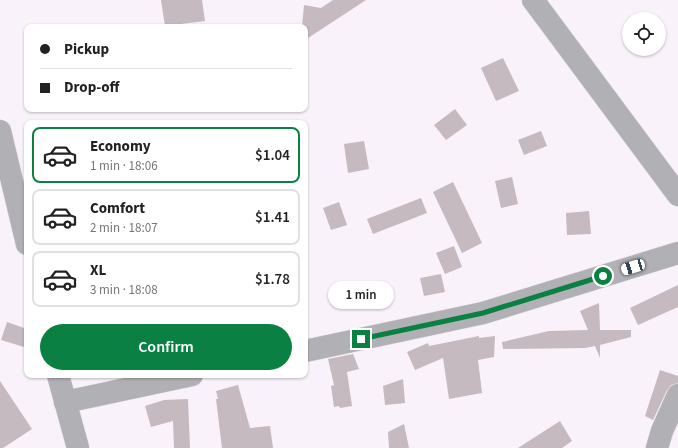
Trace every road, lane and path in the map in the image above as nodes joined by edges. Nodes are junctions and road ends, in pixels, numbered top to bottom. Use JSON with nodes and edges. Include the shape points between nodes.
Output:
{"nodes":[{"id":1,"x":533,"y":0,"type":"edge"},
{"id":2,"x":0,"y":131,"type":"edge"},
{"id":3,"x":678,"y":194,"type":"edge"},
{"id":4,"x":24,"y":231,"type":"edge"},
{"id":5,"x":678,"y":253,"type":"edge"},
{"id":6,"x":308,"y":350,"type":"edge"},
{"id":7,"x":59,"y":378,"type":"edge"},
{"id":8,"x":178,"y":378,"type":"edge"},
{"id":9,"x":678,"y":395,"type":"edge"},
{"id":10,"x":64,"y":402,"type":"junction"},
{"id":11,"x":78,"y":448,"type":"edge"},
{"id":12,"x":657,"y":448,"type":"edge"}],
"edges":[{"from":1,"to":3,"type":"street"},
{"from":2,"to":4,"type":"street"},
{"from":5,"to":6,"type":"street","via":[[483,313]]},
{"from":7,"to":10,"type":"street"},
{"from":8,"to":10,"type":"street"},
{"from":9,"to":12,"type":"street"},
{"from":10,"to":11,"type":"street"}]}
